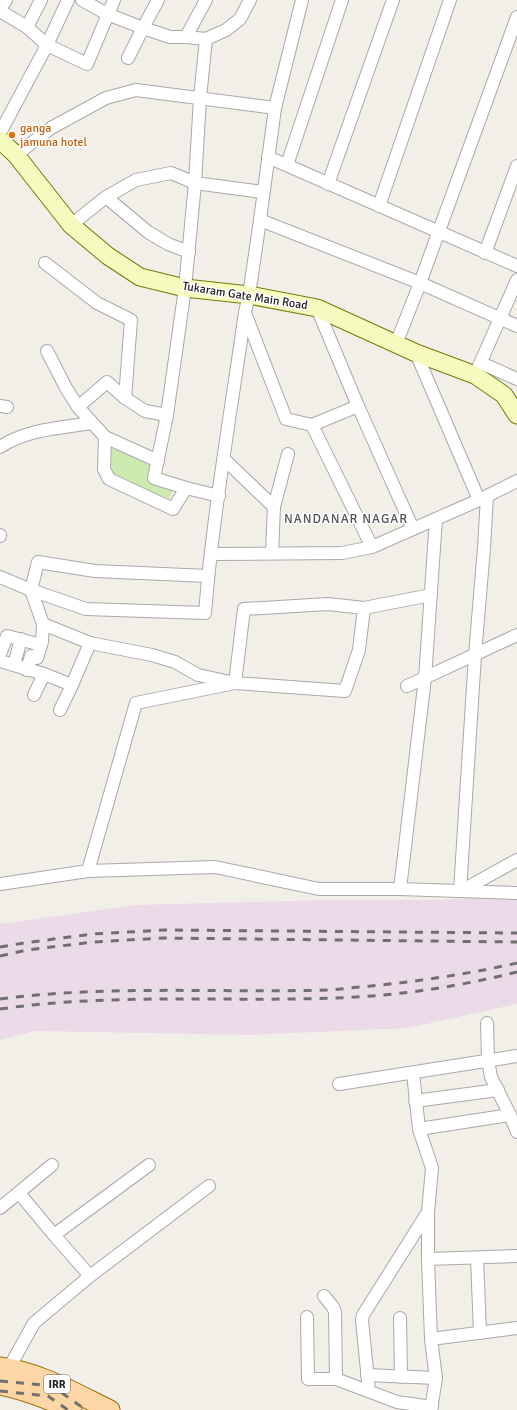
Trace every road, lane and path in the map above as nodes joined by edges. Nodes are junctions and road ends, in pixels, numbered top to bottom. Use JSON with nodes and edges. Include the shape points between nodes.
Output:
{"nodes":[{"id":1,"x":6,"y":0,"type":"edge"},
{"id":2,"x":41,"y":0,"type":"edge"},
{"id":3,"x":68,"y":0,"type":"edge"},
{"id":4,"x":82,"y":0,"type":"edge"},
{"id":5,"x":114,"y":0,"type":"edge"},
{"id":6,"x":158,"y":0,"type":"edge"},
{"id":7,"x":206,"y":0,"type":"edge"},
{"id":8,"x":250,"y":0,"type":"edge"},
{"id":9,"x":302,"y":0,"type":"edge"},
{"id":10,"x":342,"y":0,"type":"edge"},
{"id":11,"x":393,"y":0,"type":"edge"},
{"id":12,"x":450,"y":0,"type":"edge"},
{"id":13,"x":0,"y":10,"type":"edge"},
{"id":14,"x":107,"y":14,"type":"junction"},
{"id":15,"x":517,"y":17,"type":"edge"},
{"id":16,"x":27,"y":27,"type":"junction"},
{"id":17,"x":142,"y":28,"type":"junction"},
{"id":18,"x":186,"y":37,"type":"junction"},
{"id":19,"x":206,"y":39,"type":"junction"},
{"id":20,"x":47,"y":45,"type":"junction"},
{"id":21,"x":128,"y":58,"type":"dead end"},
{"id":22,"x":200,"y":98,"type":"junction"},
{"id":23,"x":275,"y":108,"type":"junction"},
{"id":24,"x":0,"y":133,"type":"edge"},
{"id":25,"x":0,"y":140,"type":"edge"},
{"id":26,"x":16,"y":154,"type":"junction"},
{"id":27,"x":268,"y":157,"type":"junction"},
{"id":28,"x":287,"y":165,"type":"junction"},
{"id":29,"x":517,"y":166,"type":"edge"},
{"id":30,"x":195,"y":183,"type":"junction"},
{"id":31,"x":328,"y":184,"type":"junction"},
{"id":32,"x":263,"y":192,"type":"junction"},
{"id":33,"x":106,"y":198,"type":"junction"},
{"id":34,"x":379,"y":206,"type":"junction"},
{"id":35,"x":260,"y":220,"type":"junction"},
{"id":36,"x":71,"y":225,"type":"junction"},
{"id":37,"x":439,"y":231,"type":"junction"},
{"id":38,"x":189,"y":252,"type":"junction"},
{"id":39,"x":486,"y":252,"type":"junction"},
{"id":40,"x":45,"y":263,"type":"dead end"},
{"id":41,"x":517,"y":266,"type":"edge"},
{"id":42,"x":517,"y":280,"type":"edge"},
{"id":43,"x":420,"y":283,"type":"junction"},
{"id":44,"x":186,"y":288,"type":"junction"},
{"id":45,"x":249,"y":295,"type":"junction"},
{"id":46,"x":318,"y":308,"type":"junction"},
{"id":47,"x":245,"y":312,"type":"junction"},
{"id":48,"x":500,"y":318,"type":"junction"},
{"id":49,"x":517,"y":326,"type":"edge"},
{"id":50,"x":396,"y":344,"type":"junction"},
{"id":51,"x":47,"y":351,"type":"dead end"},
{"id":52,"x":416,"y":352,"type":"junction"},
{"id":53,"x":478,"y":369,"type":"junction"},
{"id":54,"x":517,"y":379,"type":"edge"},
{"id":55,"x":125,"y":398,"type":"junction"},
{"id":56,"x":358,"y":406,"type":"junction"},
{"id":57,"x":78,"y":407,"type":"junction"},
{"id":58,"x":167,"y":415,"type":"junction"},
{"id":59,"x":517,"y":415,"type":"edge"},
{"id":60,"x":92,"y":423,"type":"junction"},
{"id":61,"x":312,"y":425,"type":"junction"},
{"id":62,"x":105,"y":437,"type":"junction"},
{"id":63,"x":0,"y":447,"type":"edge"},
{"id":64,"x":288,"y":454,"type":"dead end"},
{"id":65,"x":224,"y":458,"type":"junction"},
{"id":66,"x":158,"y":461,"type":"junction"},
{"id":67,"x":517,"y":481,"type":"edge"},
{"id":68,"x":186,"y":488,"type":"junction"},
{"id":69,"x":219,"y":496,"type":"junction"},
{"id":70,"x":483,"y":498,"type":"junction"},
{"id":71,"x":274,"y":507,"type":"junction"},
{"id":72,"x":436,"y":519,"type":"junction"},
{"id":73,"x":413,"y":529,"type":"junction"},
{"id":74,"x":372,"y":547,"type":"junction"},
{"id":75,"x":272,"y":553,"type":"junction"},
{"id":76,"x":211,"y":554,"type":"junction"},
{"id":77,"x":208,"y":576,"type":"junction"},
{"id":78,"x":0,"y":577,"type":"edge"},
{"id":79,"x":31,"y":590,"type":"junction"},
{"id":80,"x":431,"y":595,"type":"junction"},
{"id":81,"x":364,"y":608,"type":"junction"},
{"id":82,"x":43,"y":624,"type":"junction"},
{"id":83,"x":517,"y":635,"type":"edge"},
{"id":84,"x":21,"y":639,"type":"junction"},
{"id":85,"x":90,"y":643,"type":"junction"},
{"id":86,"x":41,"y":645,"type":"junction"},
{"id":87,"x":18,"y":652,"type":"junction"},
{"id":88,"x":0,"y":654,"type":"edge"},
{"id":89,"x":31,"y":656,"type":"junction"},
{"id":90,"x":475,"y":656,"type":"junction"},
{"id":91,"x":0,"y":661,"type":"edge"},
{"id":92,"x":14,"y":665,"type":"junction"},
{"id":93,"x":27,"y":670,"type":"junction"},
{"id":94,"x":44,"y":674,"type":"junction"},
{"id":95,"x":425,"y":678,"type":"junction"},
{"id":96,"x":235,"y":683,"type":"junction"},
{"id":97,"x":72,"y":685,"type":"junction"},
{"id":98,"x":407,"y":686,"type":"dead end"},
{"id":99,"x":34,"y":695,"type":"dead end"},
{"id":100,"x":60,"y":710,"type":"dead end"},
{"id":101,"x":517,"y":860,"type":"edge"},
{"id":102,"x":88,"y":871,"type":"junction"},
{"id":103,"x":0,"y":884,"type":"edge"},
{"id":104,"x":400,"y":889,"type":"junction"},
{"id":105,"x":460,"y":891,"type":"junction"},
{"id":106,"x":517,"y":893,"type":"edge"},
{"id":107,"x":487,"y":1023,"type":"dead end"},
{"id":108,"x":517,"y":1056,"type":"edge"},
{"id":109,"x":488,"y":1060,"type":"junction"},
{"id":110,"x":413,"y":1073,"type":"junction"},
{"id":111,"x":338,"y":1084,"type":"dead end"},
{"id":112,"x":498,"y":1090,"type":"junction"},
{"id":113,"x":415,"y":1102,"type":"junction"},
{"id":114,"x":510,"y":1115,"type":"junction"},
{"id":115,"x":419,"y":1129,"type":"junction"},
{"id":116,"x":517,"y":1132,"type":"edge"},
{"id":117,"x":52,"y":1165,"type":"dead end"},
{"id":118,"x":149,"y":1165,"type":"dead end"},
{"id":119,"x":209,"y":1186,"type":"dead end"},
{"id":120,"x":19,"y":1193,"type":"junction"},
{"id":121,"x":0,"y":1208,"type":"edge"},
{"id":122,"x":428,"y":1212,"type":"junction"},
{"id":123,"x":54,"y":1235,"type":"junction"},
{"id":124,"x":517,"y":1256,"type":"edge"},
{"id":125,"x":477,"y":1258,"type":"junction"},
{"id":126,"x":428,"y":1259,"type":"junction"},
{"id":127,"x":90,"y":1276,"type":"junction"},
{"id":128,"x":324,"y":1296,"type":"dead end"},
{"id":129,"x":307,"y":1317,"type":"dead end"},
{"id":130,"x":400,"y":1318,"type":"dead end"},
{"id":131,"x":517,"y":1328,"type":"edge"},
{"id":132,"x":480,"y":1333,"type":"junction"},
{"id":133,"x":431,"y":1339,"type":"junction"},
{"id":134,"x":4,"y":1368,"type":"edge"},
{"id":135,"x":367,"y":1375,"type":"junction"},
{"id":136,"x":401,"y":1377,"type":"junction"},
{"id":137,"x":436,"y":1378,"type":"junction"},
{"id":138,"x":336,"y":1379,"type":"junction"},
{"id":139,"x":0,"y":1385,"type":"edge"},
{"id":140,"x":369,"y":1391,"type":"junction"},
{"id":141,"x":431,"y":1408,"type":"edge"},
{"id":142,"x":72,"y":1410,"type":"edge"},
{"id":143,"x":110,"y":1410,"type":"edge"}],
"edges":[{"from":1,"to":13,"type":"street"},
{"from":2,"to":16,"type":"street"},
{"from":3,"to":20,"type":"street"},
{"from":4,"to":14,"type":"street"},
{"from":5,"to":14,"type":"street"},
{"from":6,"to":17,"type":"street"},
{"from":7,"to":18,"type":"street"},
{"from":8,"to":19,"type":"street","via":[[240,19],[226,30]]},
{"from":9,"to":23,"type":"street"},
{"from":10,"to":28,"type":"street"},
{"from":11,"to":31,"type":"street"},
{"from":12,"to":34,"type":"street"},
{"from":13,"to":16,"type":"street"},
{"from":14,"to":17,"type":"street"},
{"from":14,"to":20,"type":"street","via":[[87,64]]},
{"from":15,"to":37,"type":"street"},
{"from":16,"to":20,"type":"street"},
{"from":17,"to":18,"type":"street","via":[[170,37]]},
{"from":17,"to":21,"type":"street"},
{"from":18,"to":19,"type":"street"},
{"from":19,"to":22,"type":"street"},
{"from":20,"to":24,"type":"street"},
{"from":22,"to":23,"type":"street"},
{"from":22,"to":26,"type":"street","via":[[136,90],[106,98],[51,128]]},
{"from":22,"to":30,"type":"street"},
{"from":23,"to":27,"type":"street"},
{"from":25,"to":26,"type":"street","name":"Tukaram Gate Main Road"},
{"from":26,"to":36,"type":"street","name":"Tukaram Gate Main Road"},
{"from":27,"to":28,"type":"street"},
{"from":27,"to":32,"type":"street"},
{"from":28,"to":31,"type":"street"},
{"from":29,"to":39,"type":"street"},
{"from":30,"to":32,"type":"street"},
{"from":30,"to":33,"type":"street","via":[[170,173],[136,180]]},
{"from":30,"to":38,"type":"street"},
{"from":31,"to":34,"type":"street"},
{"from":32,"to":35,"type":"street"},
{"from":33,"to":36,"type":"street"},
{"from":33,"to":38,"type":"street","via":[[148,232],[168,244]]},
{"from":34,"to":37,"type":"street"},
{"from":35,"to":43,"type":"street"},
{"from":35,"to":45,"type":"street"},
{"from":36,"to":44,"type":"street","name":"Tukaram Gate Main Road","via":[[108,256],[140,277]]},
{"from":37,"to":39,"type":"street"},
{"from":37,"to":43,"type":"street"},
{"from":38,"to":44,"type":"street"},
{"from":39,"to":41,"type":"street"},
{"from":40,"to":55,"type":"street","via":[[97,302],[131,320]]},
{"from":42,"to":48,"type":"street"},
{"from":43,"to":48,"type":"street"},
{"from":43,"to":50,"type":"street"},
{"from":44,"to":45,"type":"street","name":"Tukaram Gate Main Road"},
{"from":44,"to":58,"type":"street"},
{"from":45,"to":46,"type":"street","name":"Tukaram Gate Main Road"},
{"from":45,"to":47,"type":"street"},
{"from":46,"to":50,"type":"street","name":"Tukaram Gate Main Road"},
{"from":46,"to":56,"type":"street"},
{"from":47,"to":61,"type":"street","via":[[286,419]]},
{"from":47,"to":65,"type":"street"},
{"from":48,"to":49,"type":"street"},
{"from":48,"to":53,"type":"street"},
{"from":50,"to":52,"type":"street","name":"Tukaram Gate Main Road"},
{"from":51,"to":57,"type":"street"},
{"from":52,"to":53,"type":"street","name":"Tukaram Gate Main Road"},
{"from":52,"to":70,"type":"street"},
{"from":53,"to":54,"type":"street"},
{"from":53,"to":59,"type":"street","name":"Tukaram Gate Main Road","via":[[504,395]]},
{"from":55,"to":57,"type":"street","via":[[107,382]]},
{"from":55,"to":58,"type":"street","via":[[145,411]]},
{"from":56,"to":61,"type":"street"},
{"from":56,"to":73,"type":"street"},
{"from":57,"to":60,"type":"street"},
{"from":58,"to":66,"type":"street"},
{"from":60,"to":62,"type":"street"},
{"from":60,"to":63,"type":"street","via":[[36,431],[17,437]]},
{"from":61,"to":74,"type":"street"},
{"from":62,"to":66,"type":"street"},
{"from":62,"to":68,"type":"street","via":[[104,469],[109,479],[173,509]]},
{"from":64,"to":71,"type":"street"},
{"from":65,"to":69,"type":"street"},
{"from":65,"to":71,"type":"street"},
{"from":66,"to":68,"type":"street","via":[[154,478]]},
{"from":67,"to":70,"type":"street"},
{"from":68,"to":69,"type":"street"},
{"from":69,"to":76,"type":"street"},
{"from":70,"to":72,"type":"street"},
{"from":70,"to":90,"type":"street","via":[[484,548]]},
{"from":71,"to":75,"type":"street"},
{"from":72,"to":73,"type":"street"},
{"from":72,"to":80,"type":"street"},
{"from":73,"to":74,"type":"street"},
{"from":74,"to":75,"type":"street","via":[[342,553]]},
{"from":75,"to":76,"type":"street"},
{"from":76,"to":77,"type":"street"},
{"from":77,"to":79,"type":"street","via":[[95,571],[38,562]]},
{"from":77,"to":79,"type":"street","via":[[206,613],[86,609]]},
{"from":78,"to":79,"type":"street"},
{"from":79,"to":82,"type":"street"},
{"from":80,"to":81,"type":"street"},
{"from":80,"to":95,"type":"street"},
{"from":81,"to":96,"type":"street","via":[[328,604],[244,609]]},
{"from":81,"to":96,"type":"street","via":[[359,650],[345,691]]},
{"from":82,"to":85,"type":"street"},
{"from":82,"to":86,"type":"street"},
{"from":83,"to":90,"type":"street"},
{"from":84,"to":86,"type":"street"},
{"from":84,"to":87,"type":"street"},
{"from":84,"to":88,"type":"street","via":[[7,636]]},
{"from":85,"to":96,"type":"street","via":[[152,655],[175,662],[198,675]]},
{"from":85,"to":97,"type":"street"},
{"from":86,"to":89,"type":"street","via":[[37,658]]},
{"from":87,"to":89,"type":"street"},
{"from":87,"to":92,"type":"street"},
{"from":89,"to":93,"type":"street"},
{"from":90,"to":95,"type":"street"},
{"from":90,"to":105,"type":"street"},
{"from":91,"to":92,"type":"street"},
{"from":92,"to":93,"type":"street"},
{"from":93,"to":94,"type":"street"},
{"from":94,"to":97,"type":"street"},
{"from":94,"to":99,"type":"street"},
{"from":95,"to":98,"type":"street"},
{"from":95,"to":104,"type":"street"},
{"from":96,"to":102,"type":"street","via":[[136,703]]},
{"from":97,"to":100,"type":"street"},
{"from":101,"to":105,"type":"street"},
{"from":102,"to":103,"type":"street"},
{"from":102,"to":104,"type":"street","via":[[215,867],[318,889]]},
{"from":104,"to":105,"type":"street"},
{"from":105,"to":106,"type":"street"},
{"from":107,"to":109,"type":"street"},
{"from":108,"to":109,"type":"street"},
{"from":109,"to":110,"type":"street"},
{"from":109,"to":112,"type":"street","via":[[491,1077]]},
{"from":110,"to":111,"type":"street"},
{"from":110,"to":113,"type":"street"},
{"from":112,"to":113,"type":"street"},
{"from":112,"to":114,"type":"street"},
{"from":113,"to":115,"type":"street"},
{"from":114,"to":115,"type":"street"},
{"from":114,"to":116,"type":"street"},
{"from":115,"to":122,"type":"street","via":[[432,1168]]},
{"from":117,"to":120,"type":"street"},
{"from":118,"to":123,"type":"street"},
{"from":119,"to":127,"type":"street"},
{"from":120,"to":121,"type":"street"},
{"from":120,"to":123,"type":"street"},
{"from":122,"to":126,"type":"street"},
{"from":122,"to":135,"type":"street","via":[[363,1315]]},
{"from":123,"to":127,"type":"street"},
{"from":124,"to":125,"type":"street"},
{"from":125,"to":126,"type":"street"},
{"from":125,"to":132,"type":"street"},
{"from":126,"to":133,"type":"street"},
{"from":127,"to":134,"type":"street","via":[[34,1323]]},
{"from":128,"to":138,"type":"street","via":[[335,1312]]},
{"from":129,"to":138,"type":"street","via":[[308,1379]]},
{"from":130,"to":136,"type":"street"},
{"from":131,"to":132,"type":"street"},
{"from":132,"to":133,"type":"street"},
{"from":133,"to":137,"type":"street"},
{"from":134,"to":143,"type":"main road","number":"IRR","via":[[47,1379]]},
{"from":135,"to":136,"type":"street"},
{"from":135,"to":140,"type":"street"},
{"from":136,"to":137,"type":"street"},
{"from":137,"to":141,"type":"street"},
{"from":138,"to":140,"type":"street"},
{"from":139,"to":142,"type":"main road","number":"IRR","via":[[20,1389]]},
{"from":140,"to":141,"type":"street","via":[[397,1402]]}]}
